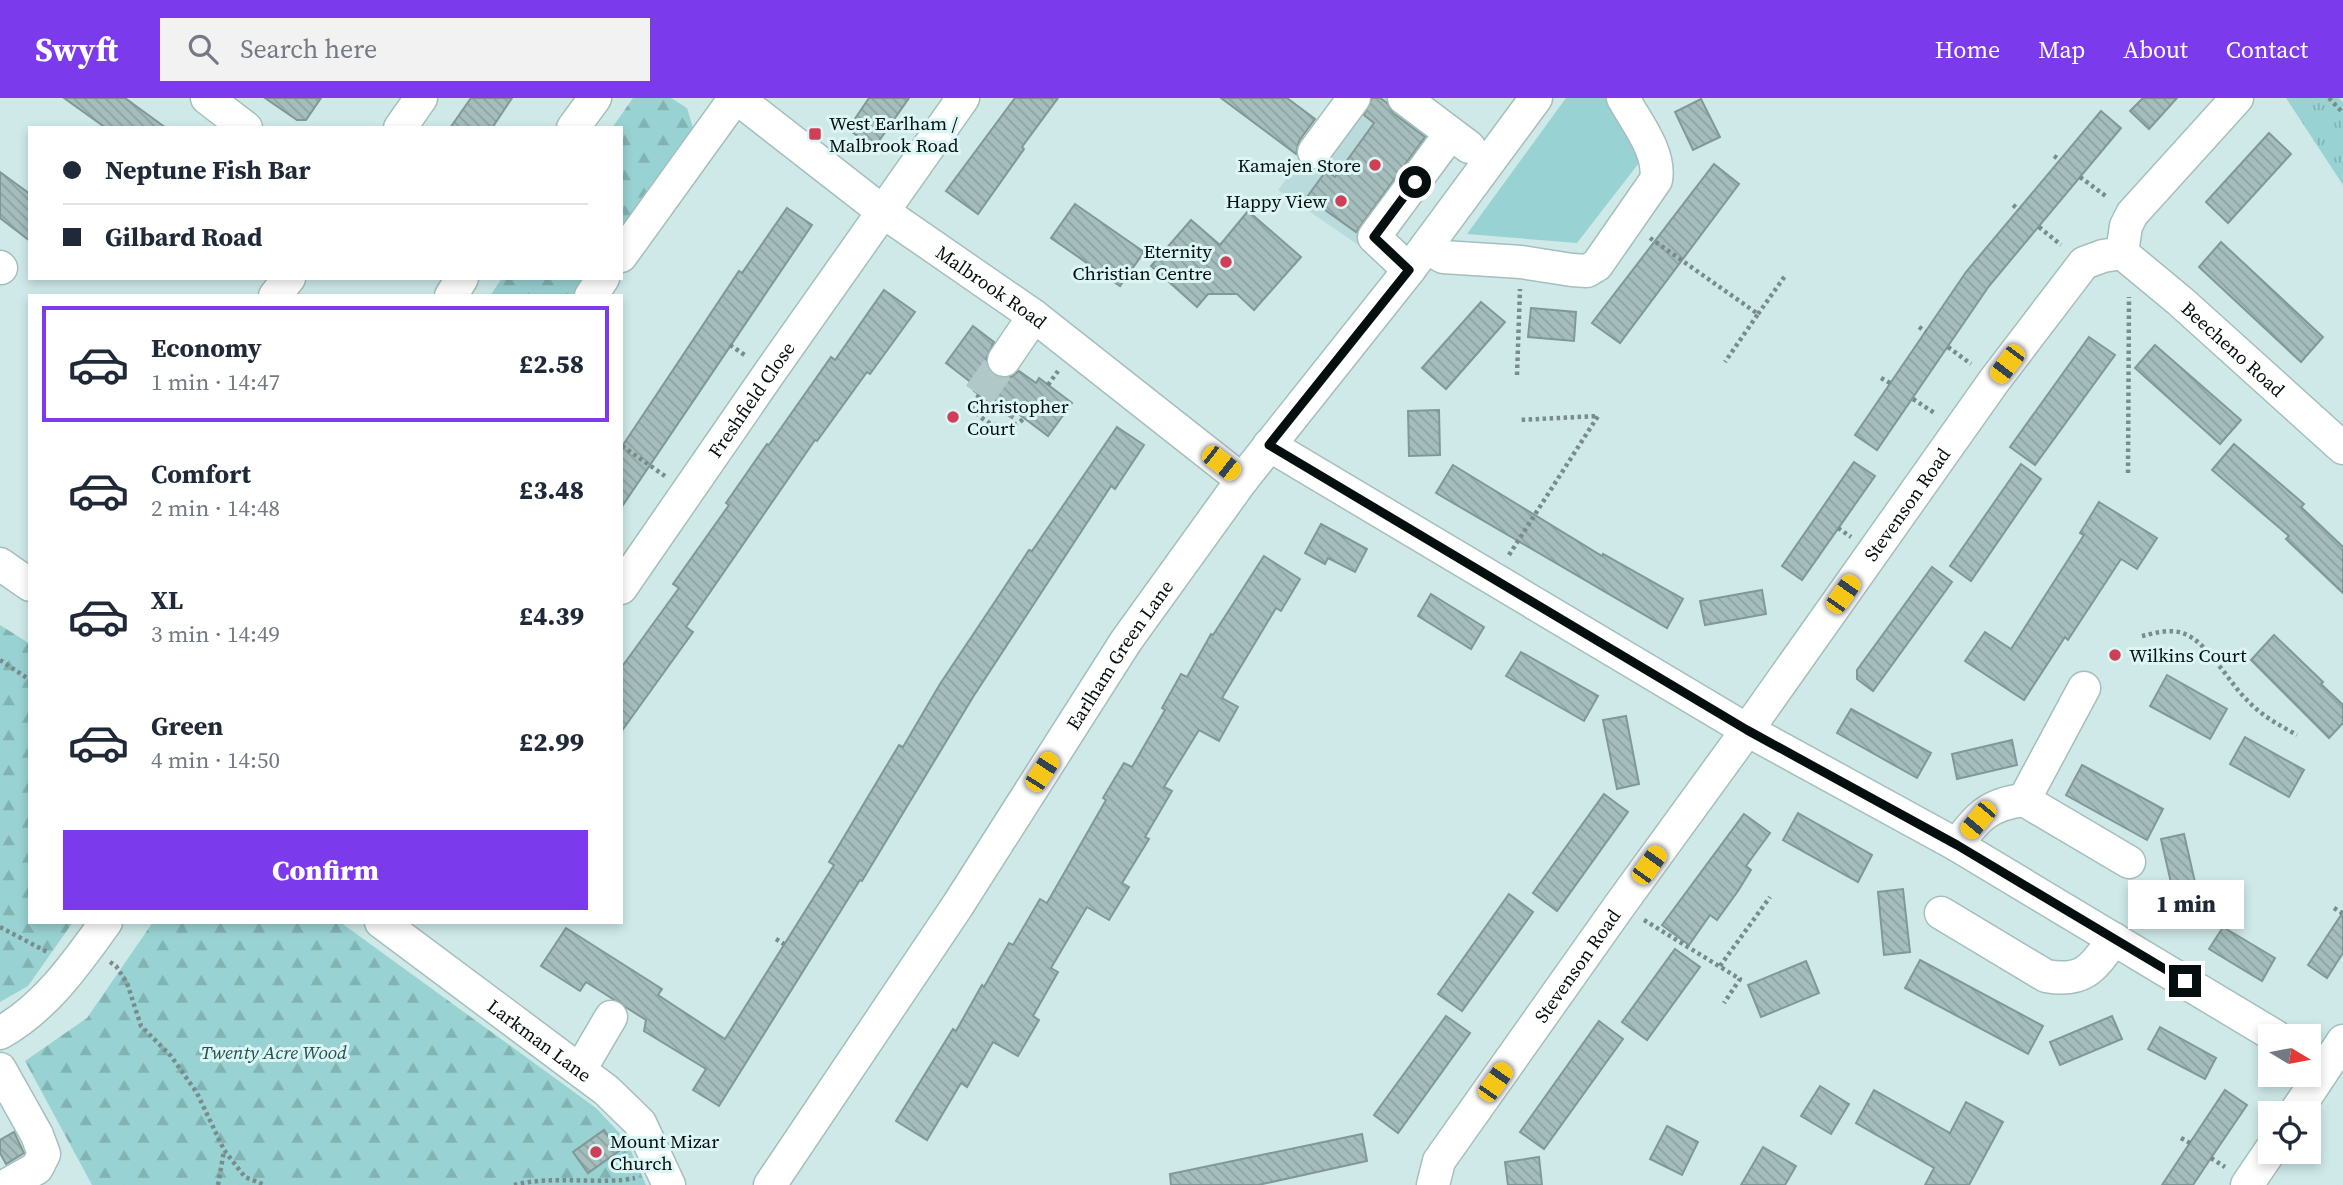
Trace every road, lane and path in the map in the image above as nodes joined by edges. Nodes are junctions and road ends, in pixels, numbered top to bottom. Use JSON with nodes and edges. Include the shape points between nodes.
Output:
{"nodes":[{"id":1,"x":206,"y":98,"type":"edge"},
{"id":2,"x":421,"y":98,"type":"edge"},
{"id":3,"x":595,"y":98,"type":"edge"},
{"id":4,"x":736,"y":98,"type":"edge"},
{"id":5,"x":963,"y":98,"type":"edge"},
{"id":6,"x":1354,"y":98,"type":"edge"},
{"id":7,"x":1404,"y":98,"type":"edge"},
{"id":8,"x":1535,"y":98,"type":"edge"},
{"id":9,"x":1623,"y":98,"type":"edge"},
{"id":10,"x":2237,"y":98,"type":"edge"},
{"id":11,"x":2329,"y":98,"type":"edge"},
{"id":12,"x":2343,"y":113,"type":"edge"},
{"id":13,"x":243,"y":126,"type":"edge"},
{"id":14,"x":401,"y":126,"type":"edge"},
{"id":15,"x":574,"y":126,"type":"edge"},
{"id":16,"x":1454,"y":137,"type":"junction"},
{"id":17,"x":1314,"y":152,"type":"dead end"},
{"id":18,"x":2054,"y":156,"type":"dead end"},
{"id":19,"x":2060,"y":160,"type":"dead end"},
{"id":20,"x":1489,"y":163,"type":"junction"},
{"id":21,"x":2080,"y":177,"type":"dead end"},
{"id":22,"x":2114,"y":202,"type":"dead end"},
{"id":23,"x":2013,"y":205,"type":"dead end"},
{"id":24,"x":2019,"y":210,"type":"dead end"},
{"id":25,"x":882,"y":211,"type":"junction"},
{"id":26,"x":1626,"y":221,"type":"junction"},
{"id":27,"x":2039,"y":227,"type":"dead end"},
{"id":28,"x":2070,"y":252,"type":"dead end"},
{"id":29,"x":623,"y":253,"type":"edge"},
{"id":30,"x":2122,"y":253,"type":"junction"},
{"id":31,"x":1417,"y":258,"type":"junction"},
{"id":32,"x":1521,"y":262,"type":"junction"},
{"id":33,"x":1785,"y":276,"type":"dead end"},
{"id":34,"x":287,"y":280,"type":"edge"},
{"id":35,"x":2129,"y":293,"type":"dead end"},
{"id":36,"x":277,"y":294,"type":"edge"},
{"id":37,"x":1758,"y":314,"type":"junction"},
{"id":38,"x":1034,"y":316,"type":"junction"},
{"id":39,"x":1919,"y":327,"type":"dead end"},
{"id":40,"x":1926,"y":332,"type":"dead end"},
{"id":41,"x":1948,"y":347,"type":"dead end"},
{"id":42,"x":1004,"y":360,"type":"tunnel mouth"},
{"id":43,"x":1725,"y":362,"type":"dead end"},
{"id":44,"x":1977,"y":368,"type":"dead end"},
{"id":45,"x":1517,"y":375,"type":"dead end"},
{"id":46,"x":1881,"y":378,"type":"dead end"},
{"id":47,"x":1890,"y":383,"type":"dead end"},
{"id":48,"x":979,"y":395,"type":"dead end"},
{"id":49,"x":1913,"y":398,"type":"dead end"},
{"id":50,"x":1024,"y":418,"type":"dead end"},
{"id":51,"x":1519,"y":419,"type":"dead end"},
{"id":52,"x":1942,"y":419,"type":"dead end"},
{"id":53,"x":1269,"y":445,"type":"junction"},
{"id":54,"x":623,"y":447,"type":"edge"},
{"id":55,"x":2343,"y":448,"type":"edge"},
{"id":56,"x":651,"y":466,"type":"dead end"},
{"id":57,"x":2128,"y":473,"type":"dead end"},
{"id":58,"x":1242,"y":480,"type":"junction"},
{"id":59,"x":1505,"y":562,"type":"dead end"},
{"id":60,"x":0,"y":564,"type":"edge"},
{"id":61,"x":28,"y":584,"type":"edge"},
{"id":62,"x":623,"y":585,"type":"edge"},
{"id":63,"x":2142,"y":636,"type":"dead end"},
{"id":64,"x":0,"y":660,"type":"edge"},
{"id":65,"x":28,"y":679,"type":"edge"},
{"id":66,"x":2084,"y":688,"type":"dead end"},
{"id":67,"x":1747,"y":730,"type":"junction"},
{"id":68,"x":2297,"y":735,"type":"dead end"},
{"id":69,"x":2024,"y":800,"type":"junction"},
{"id":70,"x":1957,"y":845,"type":"junction"},
{"id":71,"x":2129,"y":862,"type":"dead end"},
{"id":72,"x":1770,"y":897,"type":"dead end"},
{"id":73,"x":1619,"y":905,"type":"junction"},
{"id":74,"x":2334,"y":908,"type":"dead end"},
{"id":75,"x":1941,"y":913,"type":"dead end"},
{"id":76,"x":2342,"y":913,"type":"edge"},
{"id":77,"x":384,"y":924,"type":"edge"},
{"id":78,"x":0,"y":927,"type":"edge"},
{"id":79,"x":776,"y":939,"type":"dead end"},
{"id":80,"x":2114,"y":939,"type":"junction"},
{"id":81,"x":784,"y":944,"type":"dead end"},
{"id":82,"x":89,"y":946,"type":"edge"},
{"id":83,"x":1720,"y":966,"type":"junction"},
{"id":84,"x":1724,"y":1003,"type":"dead end"},
{"id":85,"x":611,"y":1017,"type":"dead end"},
{"id":86,"x":2258,"y":1026,"type":"edge"},
{"id":87,"x":0,"y":1033,"type":"edge"},
{"id":88,"x":2343,"y":1041,"type":"edge"},
{"id":89,"x":2321,"y":1059,"type":"edge"},
{"id":90,"x":0,"y":1069,"type":"edge"},
{"id":91,"x":580,"y":1070,"type":"junction"},
{"id":92,"x":2181,"y":1138,"type":"dead end"},
{"id":93,"x":2190,"y":1143,"type":"dead end"},
{"id":94,"x":224,"y":1150,"type":"junction"},
{"id":95,"x":2261,"y":1164,"type":"edge"},
{"id":96,"x":664,"y":1175,"type":"edge"},
{"id":97,"x":7,"y":1185,"type":"edge"},
{"id":98,"x":218,"y":1185,"type":"edge"},
{"id":99,"x":265,"y":1185,"type":"edge"},
{"id":100,"x":514,"y":1185,"type":"edge"},
{"id":101,"x":770,"y":1185,"type":"edge"},
{"id":102,"x":1433,"y":1185,"type":"edge"},
{"id":103,"x":2247,"y":1185,"type":"edge"}],
"edges":[{"from":1,"to":13,"type":"street"},
{"from":2,"to":14,"type":"street"},
{"from":3,"to":15,"type":"street"},
{"from":4,"to":25,"type":"street","name":"Malbrook Road"},
{"from":4,"to":29,"type":"street"},
{"from":5,"to":25,"type":"street","name":"Freshfield Close"},
{"from":6,"to":17,"type":"street"},
{"from":7,"to":16,"type":"street"},
{"from":8,"to":20,"type":"street","name":"Earlham Green Lane"},
{"from":9,"to":26,"type":"street","via":[[1658,168],[1656,180]]},
{"from":10,"to":30,"type":"street","via":[[2132,214]]},
{"from":11,"to":12,"type":"path"},
{"from":16,"to":20,"type":"street"},
{"from":16,"to":31,"type":"street","via":[[1442,145],[1374,237]]},
{"from":18,"to":19,"type":"path"},
{"from":20,"to":31,"type":"street","name":"Earlham Green Lane"},
{"from":21,"to":22,"type":"path"},
{"from":23,"to":24,"type":"path"},
{"from":25,"to":38,"type":"street","name":"Malbrook Road"},
{"from":25,"to":62,"type":"street","name":"Freshfield Close"},
{"from":26,"to":32,"type":"street","via":[[1597,265],[1587,271]]},
{"from":26,"to":37,"type":"path"},
{"from":27,"to":28,"type":"path"},
{"from":30,"to":55,"type":"street","name":"Beecheno Road"},
{"from":30,"to":67,"type":"street","name":"Stevenson Road","via":[[2084,263],[1994,381]]},
{"from":31,"to":32,"type":"street"},
{"from":31,"to":53,"type":"street","name":"Earlham Green Lane"},
{"from":32,"to":45,"type":"path"},
{"from":33,"to":37,"type":"path"},
{"from":34,"to":36,"type":"street"},
{"from":35,"to":57,"type":"path"},
{"from":37,"to":43,"type":"path"},
{"from":38,"to":42,"type":"street"},
{"from":38,"to":58,"type":"street","name":"Malbrook Road"},
{"from":39,"to":40,"type":"path"},
{"from":41,"to":44,"type":"path"},
{"from":46,"to":47,"type":"path"},
{"from":48,"to":50,"type":"path","via":[[972,406],[975,412],[997,426],[1007,429]]},
{"from":49,"to":52,"type":"path"},
{"from":51,"to":59,"type":"path","via":[[1598,416]]},
{"from":53,"to":58,"type":"street","name":"Earlham Green Lane"},
{"from":53,"to":67,"type":"street"},
{"from":54,"to":56,"type":"path"},
{"from":58,"to":101,"type":"street","name":"Earlham Green Lane","via":[[1126,641],[958,905]]},
{"from":60,"to":61,"type":"street"},
{"from":63,"to":68,"type":"path","via":[[2164,631],[2185,634],[2263,716]]},
{"from":64,"to":65,"type":"path"},
{"from":66,"to":69,"type":"street"},
{"from":67,"to":70,"type":"street"},
{"from":67,"to":73,"type":"street","name":"Stevenson Road"},
{"from":69,"to":70,"type":"street","via":[[1987,810]]},
{"from":69,"to":71,"type":"street"},
{"from":70,"to":80,"type":"street"},
{"from":72,"to":83,"type":"path"},
{"from":73,"to":83,"type":"path"},
{"from":73,"to":102,"type":"street","name":"Stevenson Road","via":[[1439,1161]]},
{"from":74,"to":76,"type":"path"},
{"from":75,"to":80,"type":"street","via":[[2046,976],[2062,979],[2080,976]]},
{"from":77,"to":91,"type":"street","name":"Larkman Lane"},
{"from":78,"to":82,"type":"path"},
{"from":79,"to":81,"type":"path"},
{"from":80,"to":86,"type":"street"},
{"from":82,"to":87,"type":"street","via":[[22,1020]]},
{"from":82,"to":94,"type":"path","via":[[116,966],[127,983],[141,1026],[171,1056],[197,1093]]},
{"from":83,"to":84,"type":"path","via":[[1741,979]]},
{"from":85,"to":91,"type":"street"},
{"from":88,"to":89,"type":"street"},
{"from":90,"to":97,"type":"street","via":[[44,1154],[37,1168]]},
{"from":91,"to":96,"type":"street","name":"Larkman Lane","via":[[639,1123]]},
{"from":92,"to":93,"type":"path"},
{"from":94,"to":98,"type":"path"},
{"from":94,"to":99,"type":"path","via":[[245,1177]]},
{"from":95,"to":103,"type":"street"},
{"from":96,"to":100,"type":"path","via":[[628,1182],[529,1181]]}]}
